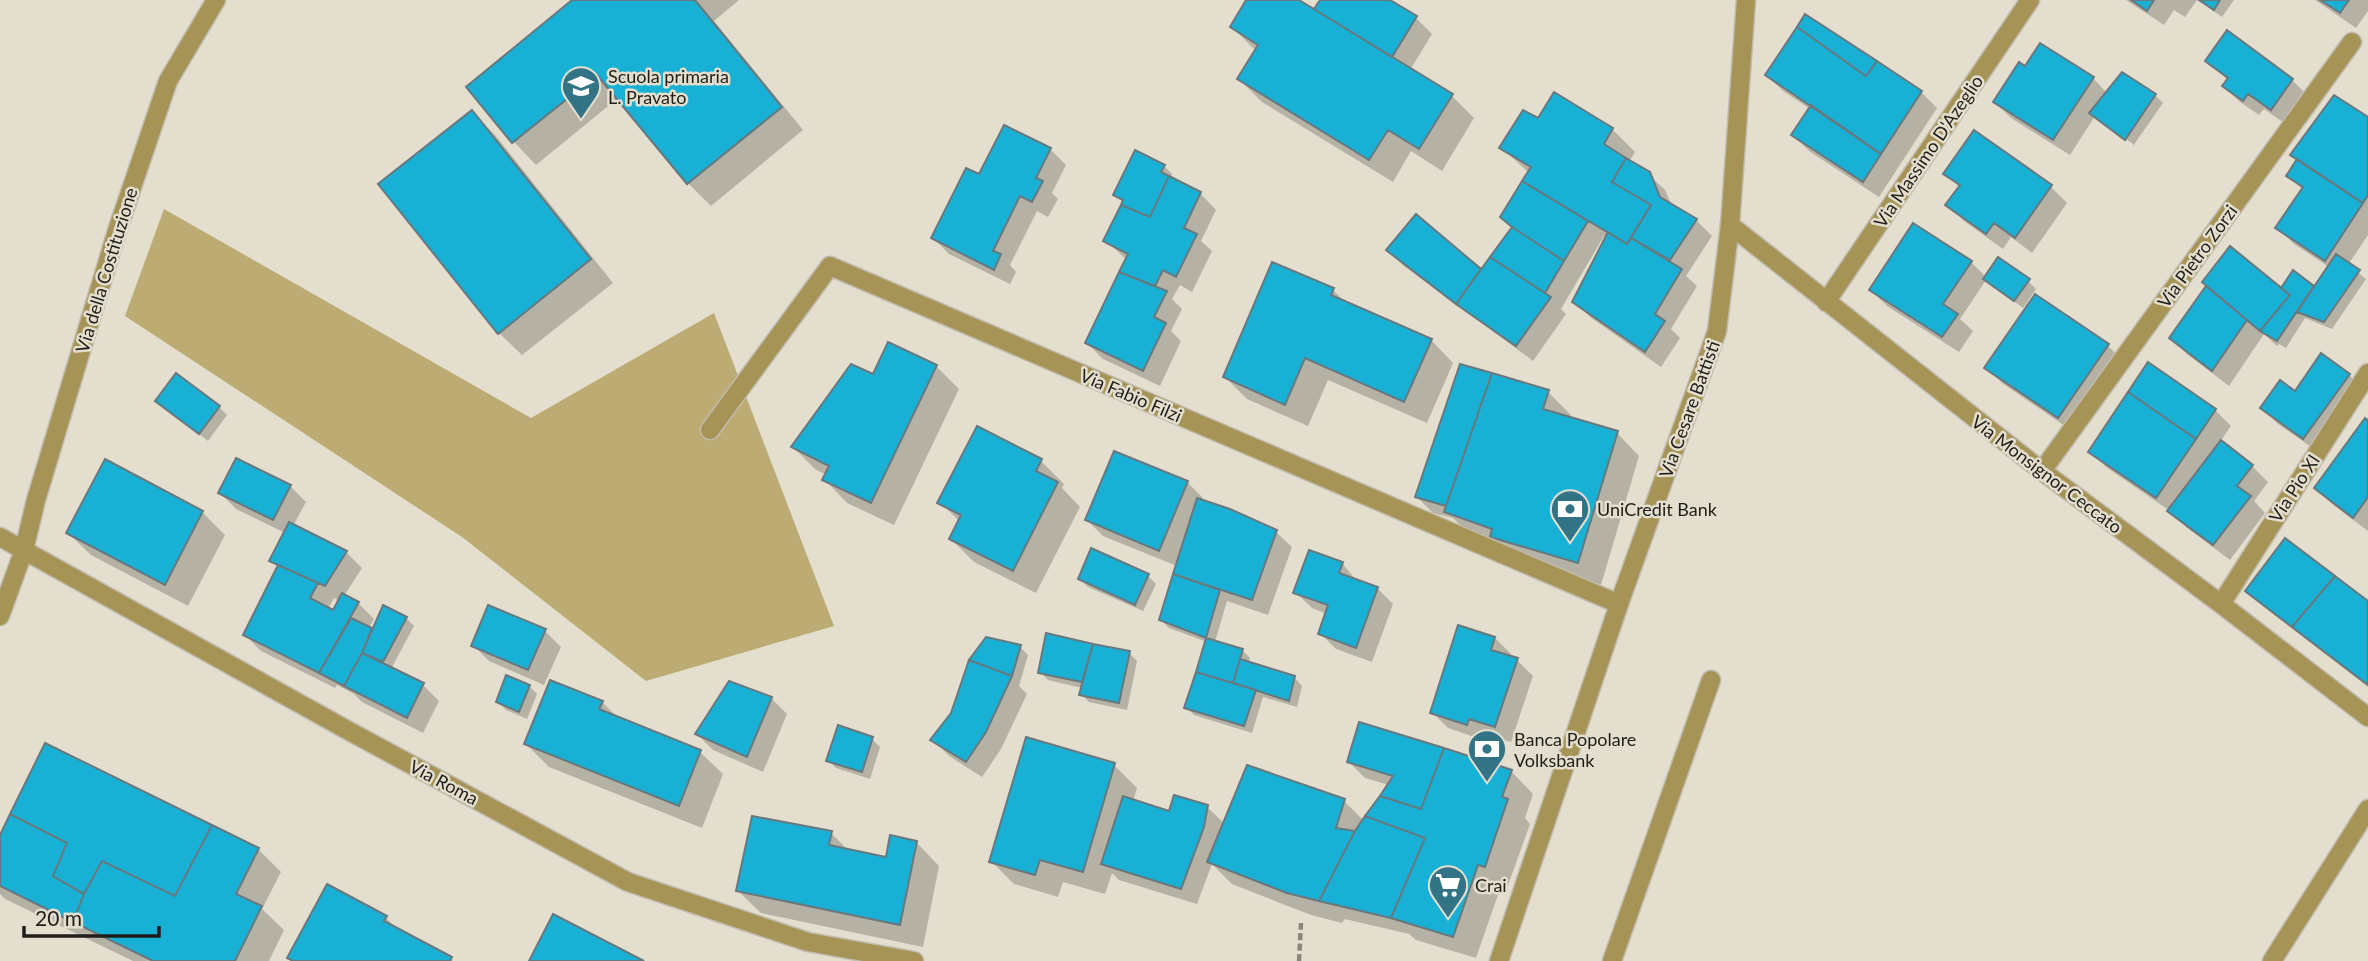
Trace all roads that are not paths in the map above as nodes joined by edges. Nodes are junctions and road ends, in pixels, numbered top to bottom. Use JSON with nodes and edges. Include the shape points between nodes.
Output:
{"nodes":[{"id":1,"x":216,"y":0,"type":"edge"},
{"id":2,"x":1746,"y":0,"type":"edge"},
{"id":3,"x":2030,"y":0,"type":"edge"},
{"id":4,"x":2352,"y":42,"type":"dead end"},
{"id":5,"x":1730,"y":225,"type":"junction"},
{"id":6,"x":1826,"y":302,"type":"junction"},
{"id":7,"x":2368,"y":373,"type":"edge"},
{"id":8,"x":710,"y":430,"type":"dead end"},
{"id":9,"x":2042,"y":471,"type":"junction"},
{"id":10,"x":0,"y":537,"type":"edge"},
{"id":11,"x":24,"y":550,"type":"junction"},
{"id":12,"x":1619,"y":604,"type":"junction"},
{"id":13,"x":2221,"y":604,"type":"junction"},
{"id":14,"x":0,"y":616,"type":"edge"},
{"id":15,"x":1711,"y":681,"type":"dead end"},
{"id":16,"x":2368,"y":717,"type":"edge"},
{"id":17,"x":2368,"y":809,"type":"edge"},
{"id":18,"x":914,"y":961,"type":"edge"},
{"id":19,"x":1499,"y":961,"type":"edge"},
{"id":20,"x":1612,"y":961,"type":"edge"},
{"id":21,"x":2272,"y":961,"type":"edge"}],
"edges":[{"from":1,"to":11,"type":"street","name":"Via della Costituzione","via":[[168,81],[117,231]]},
{"from":2,"to":5,"type":"street","name":"Via Cesare Battisti"},
{"from":3,"to":6,"type":"street","name":"Via Massimo D'Azeglio"},
{"from":4,"to":9,"type":"street","name":"Via Pietro Zorzi"},
{"from":5,"to":6,"type":"street","name":"Via Monsignor Ceccato"},
{"from":5,"to":12,"type":"street","name":"Via Cesare Battisti","via":[[1717,331]]},
{"from":6,"to":9,"type":"street","name":"Via Monsignor Ceccato"},
{"from":7,"to":13,"type":"street","name":"Via Pio XI"},
{"from":8,"to":12,"type":"street","name":"Via Fabio Filzi","via":[[830,266]]},
{"from":9,"to":13,"type":"street","name":"Via Monsignor Ceccato"},
{"from":10,"to":11,"type":"street","name":"Via Roma"},
{"from":11,"to":14,"type":"street","name":"Via della Costituzione"},
{"from":11,"to":18,"type":"street","name":"Via Roma","via":[[628,882],[808,942]]},
{"from":12,"to":19,"type":"street","name":"Via Cesare Battisti"},
{"from":13,"to":16,"type":"street","name":"Via Monsignor Ceccato"},
{"from":15,"to":20,"type":"street"},
{"from":17,"to":21,"type":"street"}]}
